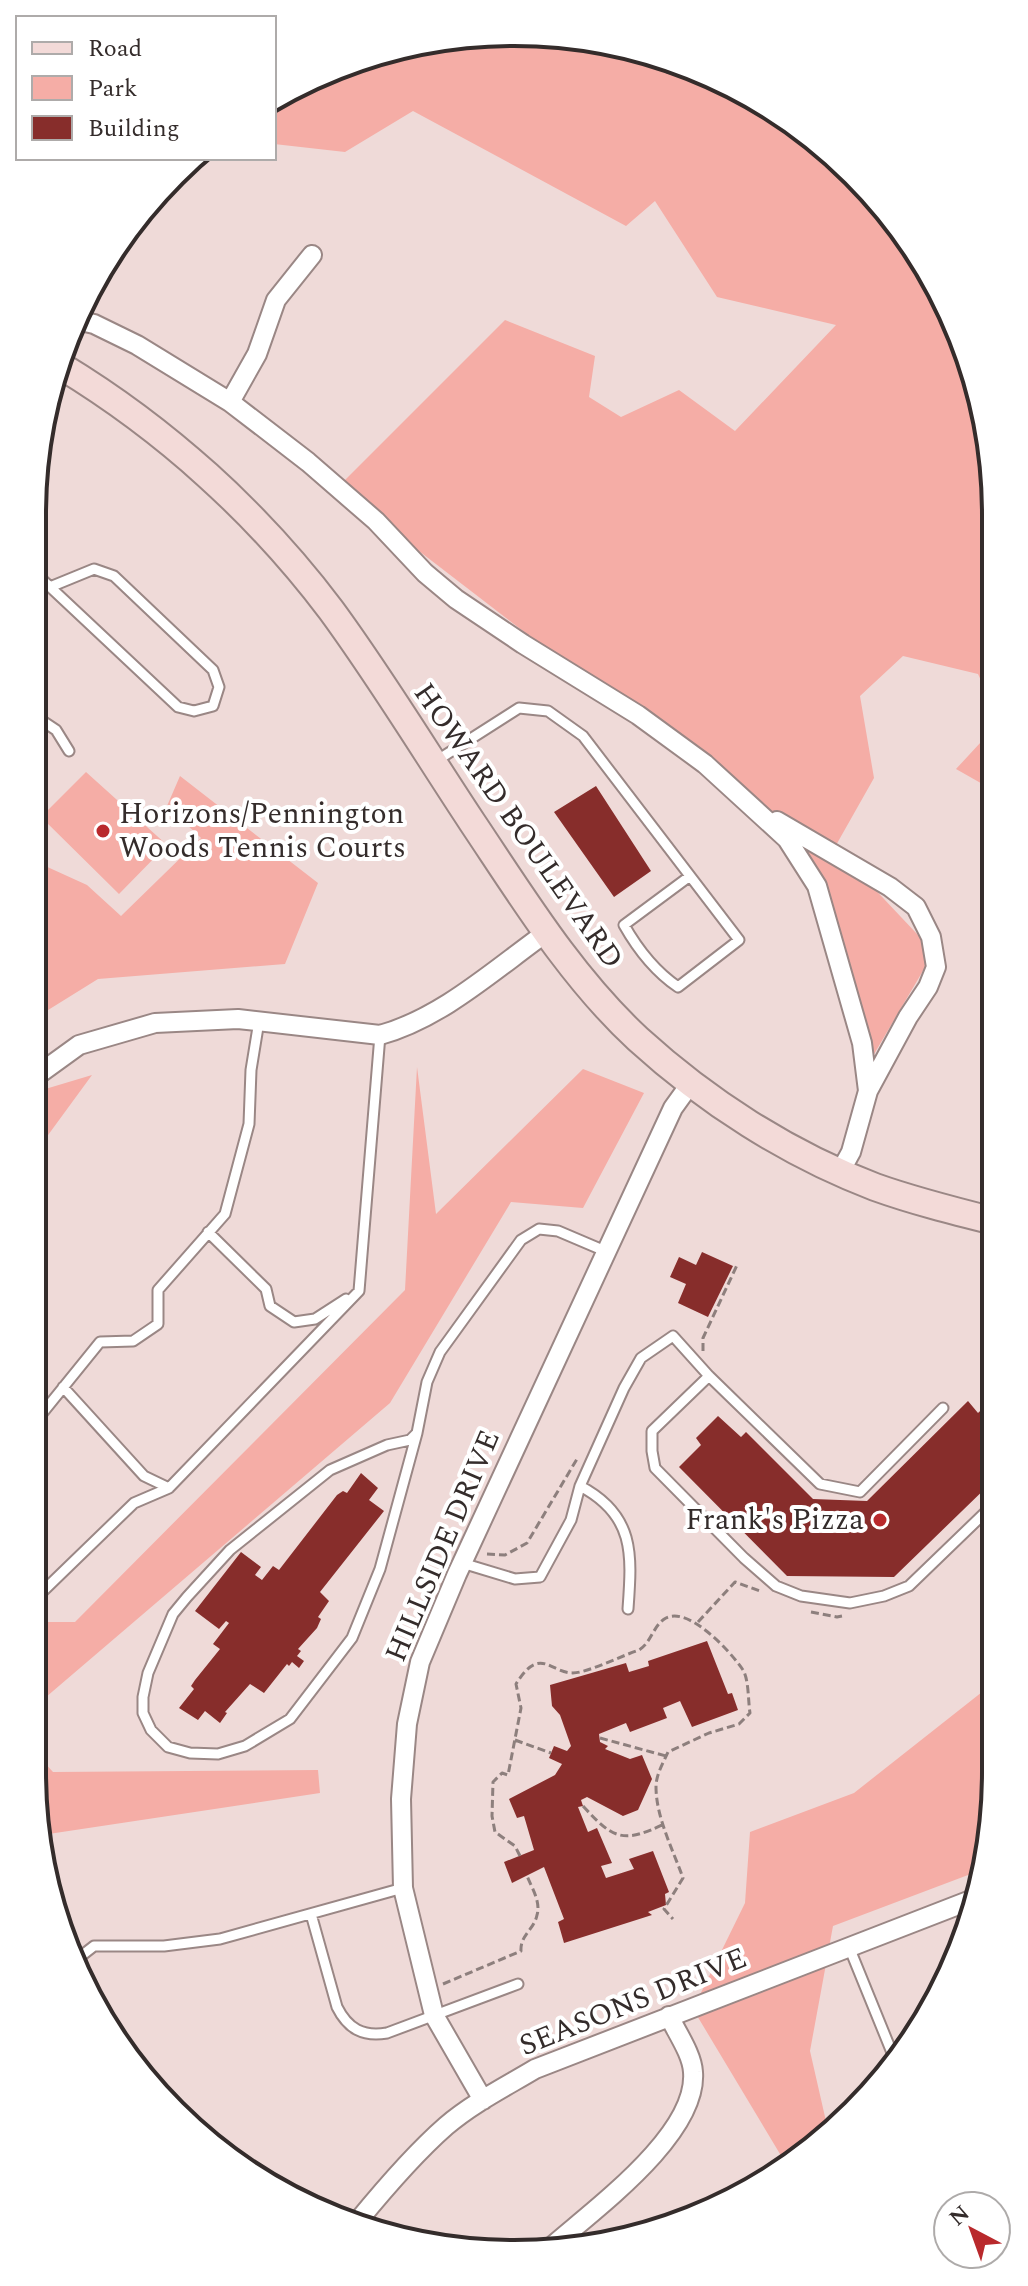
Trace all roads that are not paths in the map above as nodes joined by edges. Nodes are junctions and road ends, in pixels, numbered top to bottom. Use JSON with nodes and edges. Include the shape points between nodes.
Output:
{"nodes":[{"id":1,"x":312,"y":255,"type":"dead end"},
{"id":2,"x":87,"y":323,"type":"edge"},
{"id":3,"x":69,"y":371,"type":"edge"},
{"id":4,"x":230,"y":402,"type":"junction"},
{"id":5,"x":46,"y":583,"type":"edge"},
{"id":6,"x":50,"y":587,"type":"junction"},
{"id":7,"x":46,"y":723,"type":"edge"},
{"id":8,"x":69,"y":751,"type":"dead end"},
{"id":9,"x":433,"y":763,"type":"junction"},
{"id":10,"x":752,"y":806,"type":"junction"},
{"id":11,"x":690,"y":876,"type":"junction"},
{"id":12,"x":547,"y":932,"type":"junction"},
{"id":13,"x":259,"y":1021,"type":"junction"},
{"id":14,"x":380,"y":1035,"type":"junction"},
{"id":15,"x":46,"y":1069,"type":"edge"},
{"id":16,"x":691,"y":1083,"type":"junction"},
{"id":17,"x":868,"y":1091,"type":"junction"},
{"id":18,"x":840,"y":1172,"type":"junction"},
{"id":19,"x":982,"y":1218,"type":"edge"},
{"id":20,"x":208,"y":1232,"type":"junction"},
{"id":21,"x":605,"y":1251,"type":"junction"},
{"id":22,"x":359,"y":1291,"type":"junction"},
{"id":23,"x":709,"y":1376,"type":"junction"},
{"id":24,"x":63,"y":1387,"type":"junction"},
{"id":25,"x":46,"y":1408,"type":"edge"},
{"id":26,"x":943,"y":1408,"type":"dead end"},
{"id":27,"x":417,"y":1433,"type":"junction"},
{"id":28,"x":580,"y":1486,"type":"junction"},
{"id":29,"x":169,"y":1488,"type":"junction"},
{"id":30,"x":982,"y":1516,"type":"edge"},
{"id":31,"x":462,"y":1563,"type":"junction"},
{"id":32,"x":46,"y":1588,"type":"edge"},
{"id":33,"x":628,"y":1609,"type":"dead end"},
{"id":34,"x":403,"y":1888,"type":"junction"},
{"id":35,"x":963,"y":1903,"type":"edge"},
{"id":36,"x":311,"y":1914,"type":"junction"},
{"id":37,"x":849,"y":1947,"type":"junction"},
{"id":38,"x":83,"y":1954,"type":"edge"},
{"id":39,"x":518,"y":1984,"type":"dead end"},
{"id":40,"x":434,"y":2015,"type":"junction"},
{"id":41,"x":669,"y":2016,"type":"junction"},
{"id":42,"x":891,"y":2049,"type":"edge"},
{"id":43,"x":483,"y":2100,"type":"junction"},
{"id":44,"x":363,"y":2215,"type":"edge"},
{"id":45,"x":562,"y":2237,"type":"edge"}],
"edges":[{"from":1,"to":4,"type":"street","via":[[276,300],[257,354]]},
{"from":2,"to":4,"type":"street","via":[[137,345]]},
{"from":3,"to":9,"type":"main road","name":"HOWARD BOULEVARD","via":[[172,444],[270,537],[332,612]]},
{"from":4,"to":10,"type":"street","via":[[376,521],[456,599],[638,715]]},
{"from":5,"to":6,"type":"lane"},
{"from":6,"to":6,"type":"lane","via":[[178,707],[194,711],[213,706],[219,687],[213,670],[114,576],[94,569]]},
{"from":7,"to":8,"type":"lane"},
{"from":9,"to":11,"type":"lane","via":[[519,708],[548,711],[583,736]]},
{"from":9,"to":12,"type":"main road","name":"HOWARD BOULEVARD"},
{"from":10,"to":17,"type":"street","via":[[787,839],[817,886],[862,1043]]},
{"from":10,"to":17,"type":"street","via":[[890,887],[916,907],[931,937],[936,967],[928,987]]},
{"from":11,"to":11,"type":"lane","via":[[739,940],[678,987],[664,978],[624,925]]},
{"from":12,"to":14,"type":"street","via":[[433,1012]]},
{"from":12,"to":16,"type":"main road","name":"HOWARD BOULEVARD","via":[[600,1000]]},
{"from":13,"to":14,"type":"street"},
{"from":13,"to":15,"type":"street","via":[[155,1023],[79,1045]]},
{"from":13,"to":20,"type":"lane","via":[[249,1124],[225,1214]]},
{"from":14,"to":22,"type":"lane"},
{"from":16,"to":18,"type":"main road","name":"HOWARD BOULEVARD","via":[[753,1125]]},
{"from":16,"to":21,"type":"street","name":"HILLSIDE DRIVE","via":[[673,1108]]},
{"from":17,"to":18,"type":"street"},
{"from":18,"to":19,"type":"main road","name":"HOWARD BOULEVARD"},
{"from":20,"to":22,"type":"lane","via":[[266,1289],[270,1306],[294,1322],[315,1319]]},
{"from":20,"to":24,"type":"lane","via":[[158,1290],[158,1324],[133,1341],[100,1342]]},
{"from":21,"to":27,"type":"lane","via":[[558,1231],[539,1229],[521,1240],[440,1352],[427,1382]]},
{"from":21,"to":31,"type":"street","name":"HILLSIDE DRIVE"},
{"from":22,"to":29,"type":"lane"},
{"from":23,"to":26,"type":"lane","via":[[820,1484],[860,1492]]},
{"from":23,"to":28,"type":"lane","via":[[673,1336],[641,1358]]},
{"from":23,"to":30,"type":"lane","via":[[652,1431],[655,1468],[776,1586],[801,1596],[850,1603],[884,1596],[909,1586]]},
{"from":24,"to":25,"type":"lane"},
{"from":24,"to":29,"type":"lane","via":[[144,1476]]},
{"from":27,"to":27,"type":"lane","via":[[380,1569],[352,1638],[290,1719],[245,1746],[218,1754],[168,1747],[151,1730],[143,1697],[173,1614],[230,1550],[330,1470]]},
{"from":28,"to":31,"type":"lane","via":[[571,1520],[540,1577],[515,1579]]},
{"from":28,"to":33,"type":"lane","via":[[616,1512],[627,1536]]},
{"from":29,"to":32,"type":"lane","via":[[134,1503]]},
{"from":31,"to":34,"type":"street","name":"HILLSIDE DRIVE","via":[[420,1662],[407,1724],[401,1799]]},
{"from":34,"to":36,"type":"lane"},
{"from":34,"to":40,"type":"street","name":"HILLSIDE DRIVE"},
{"from":35,"to":37,"type":"street","name":"SEASONS DRIVE"},
{"from":36,"to":38,"type":"lane","via":[[220,1939],[94,1946]]},
{"from":36,"to":40,"type":"lane","via":[[344,2020],[370,2036]]},
{"from":37,"to":41,"type":"street","name":"SEASONS DRIVE"},
{"from":37,"to":42,"type":"lane"},
{"from":39,"to":40,"type":"lane"},
{"from":40,"to":43,"type":"street","name":"HILLSIDE DRIVE"},
{"from":41,"to":43,"type":"street","name":"SEASONS DRIVE","via":[[535,2069]]},
{"from":41,"to":45,"type":"street","via":[[693,2068],[693,2090],[677,2124],[653,2157]]},
{"from":43,"to":44,"type":"street","name":"SEASONS DRIVE","via":[[412,2159]]}]}
